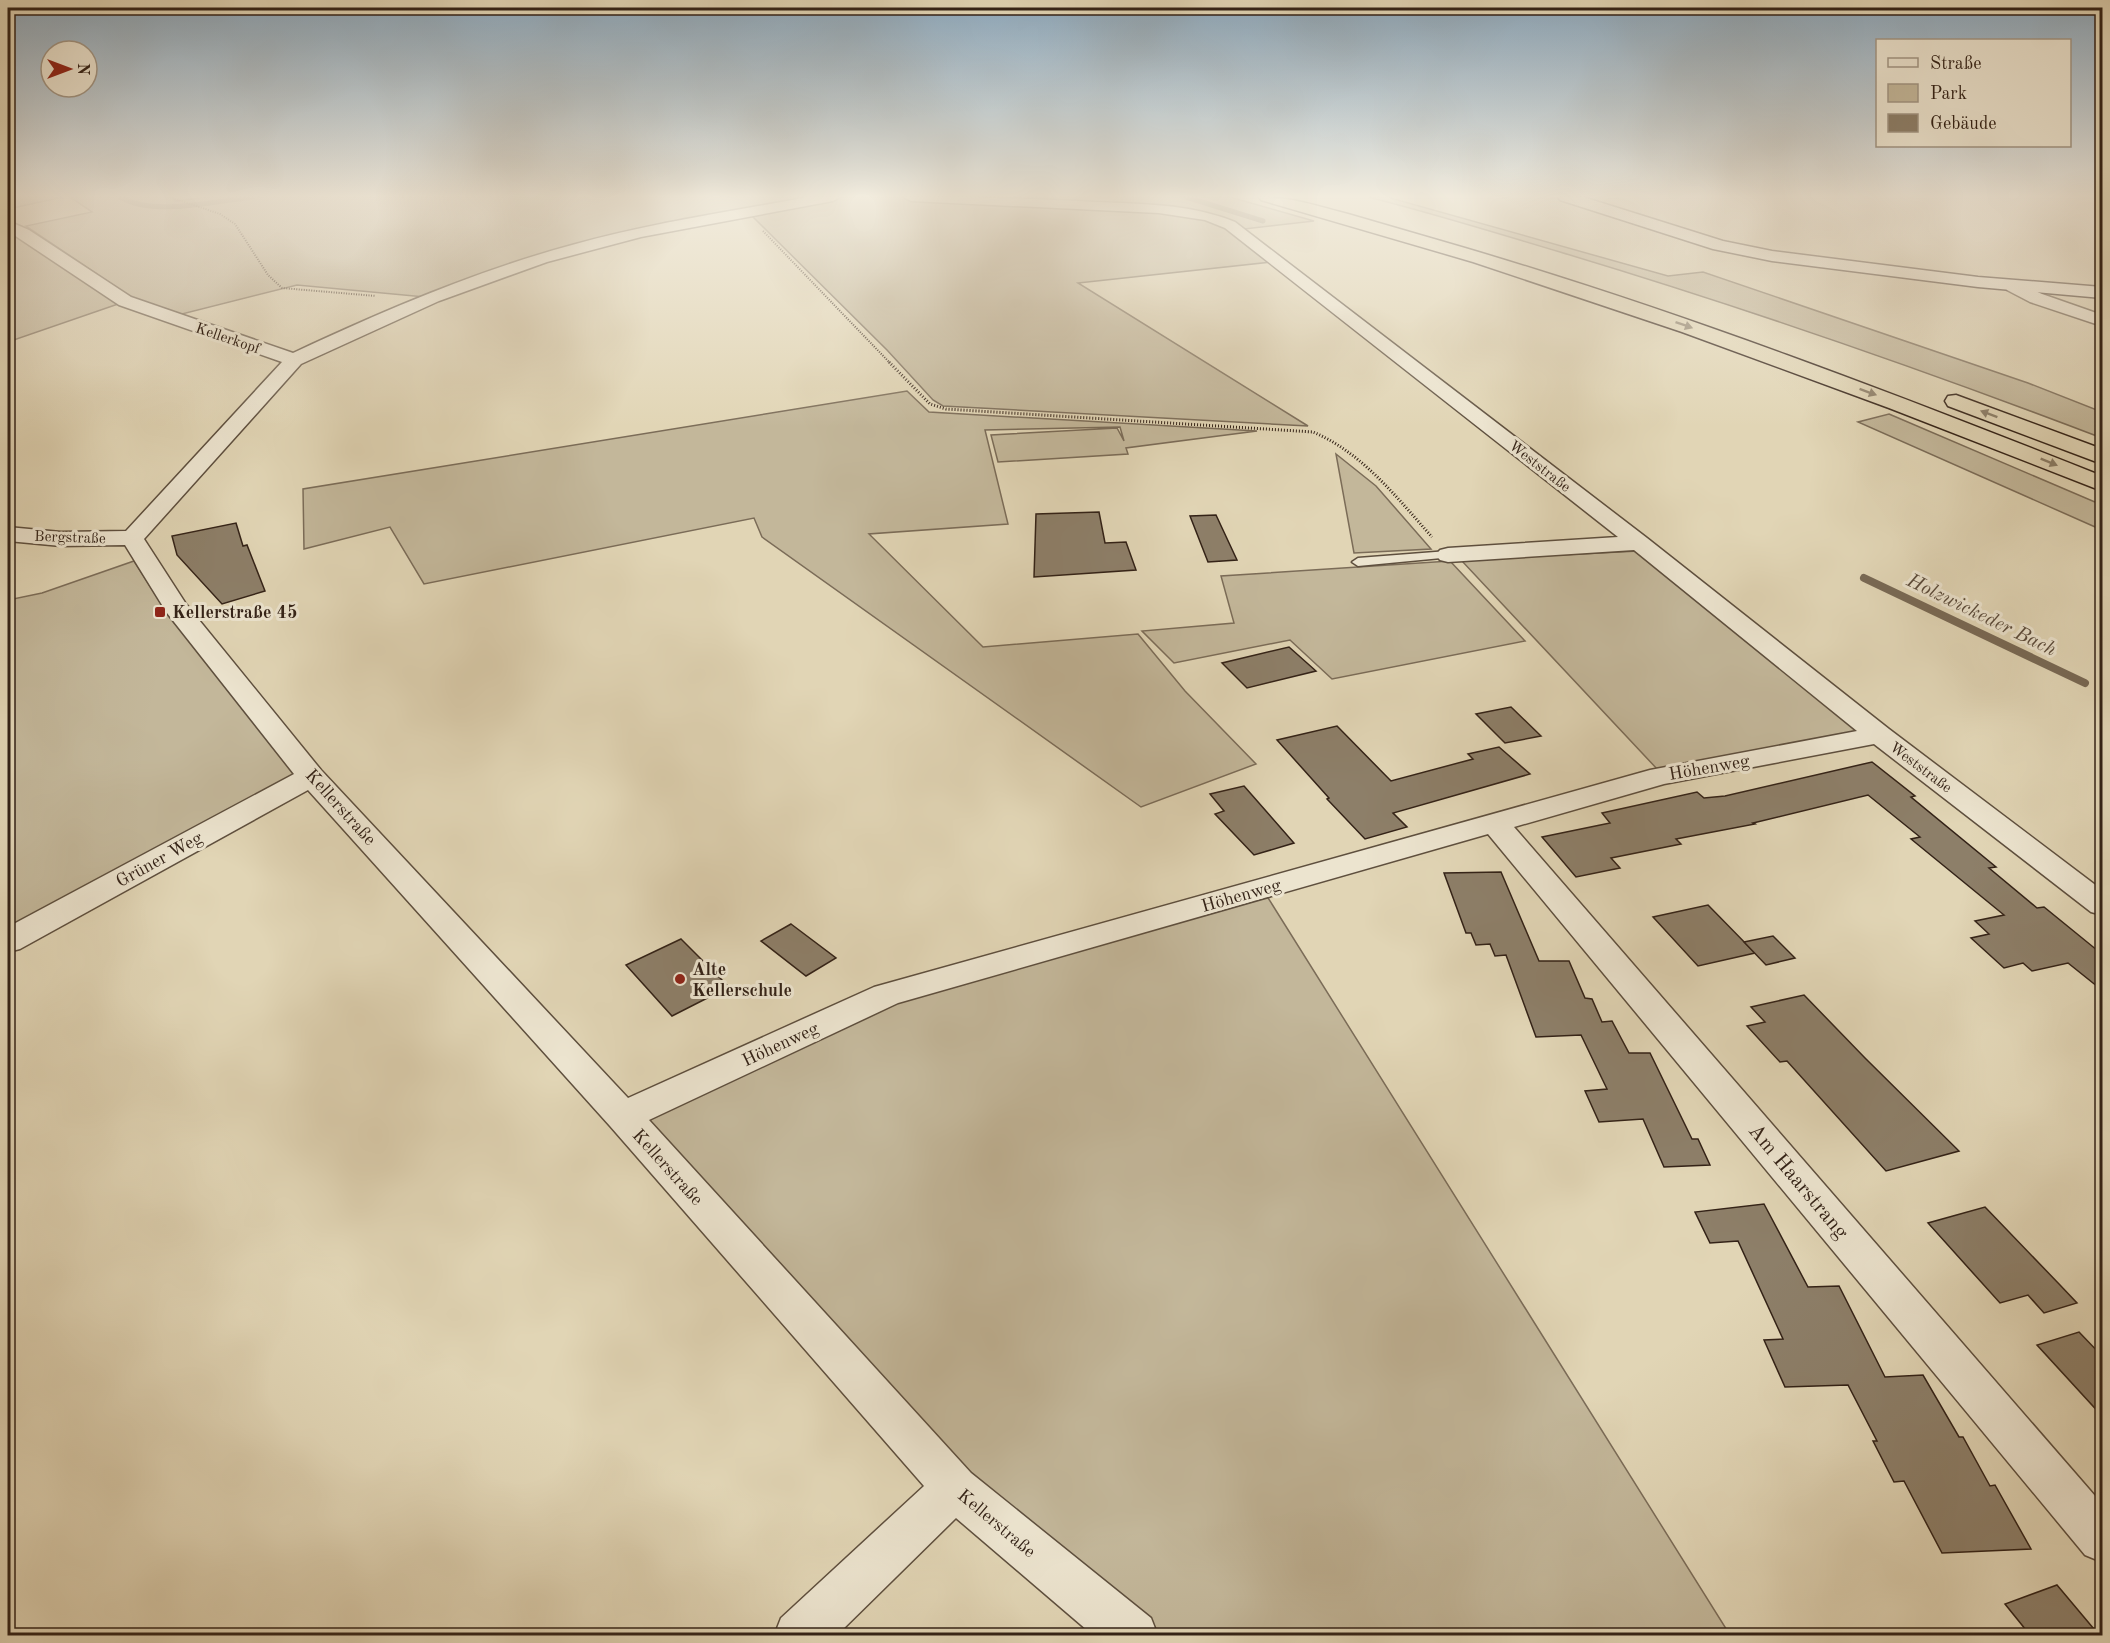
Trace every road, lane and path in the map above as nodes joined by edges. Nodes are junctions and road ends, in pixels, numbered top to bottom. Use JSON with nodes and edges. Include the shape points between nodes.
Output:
{"nodes":[{"id":1,"x":84,"y":274,"type":"edge"},
{"id":2,"x":267,"y":274,"type":"edge"},
{"id":3,"x":500,"y":274,"type":"edge"},
{"id":4,"x":805,"y":274,"type":"edge"},
{"id":5,"x":1294,"y":274,"type":"edge"},
{"id":6,"x":1532,"y":274,"type":"edge"},
{"id":7,"x":1584,"y":274,"type":"edge"},
{"id":8,"x":1911,"y":274,"type":"edge"},
{"id":9,"x":2013,"y":286,"type":"junction"},
{"id":10,"x":1644,"y":292,"type":"dead end"},
{"id":11,"x":2103,"y":293,"type":"edge"},
{"id":12,"x":386,"y":300,"type":"dead end"},
{"id":13,"x":2103,"y":321,"type":"edge"},
{"id":14,"x":294,"y":360,"type":"junction"},
{"id":15,"x":1938,"y":395,"type":"dead end"},
{"id":16,"x":2103,"y":457,"type":"edge"},
{"id":17,"x":2103,"y":484,"type":"edge"},
{"id":18,"x":8,"y":534,"type":"edge"},
{"id":19,"x":132,"y":538,"type":"junction"},
{"id":20,"x":1639,"y":543,"type":"junction"},
{"id":21,"x":1448,"y":555,"type":"junction"},
{"id":22,"x":1358,"y":561,"type":"dead end"},
{"id":23,"x":1879,"y":735,"type":"junction"},
{"id":24,"x":311,"y":776,"type":"junction"},
{"id":25,"x":1496,"y":824,"type":"junction"},
{"id":26,"x":2103,"y":905,"type":"edge"},
{"id":27,"x":8,"y":941,"type":"edge"},
{"id":28,"x":623,"y":1116,"type":"junction"},
{"id":29,"x":955,"y":1488,"type":"junction"},
{"id":30,"x":2103,"y":1539,"type":"edge"},
{"id":31,"x":799,"y":1635,"type":"edge"},
{"id":32,"x":1133,"y":1635,"type":"edge"}],
"edges":[{"from":1,"to":14,"type":"street","name":"Kellerkopf","via":[[125,301]]},
{"from":2,"to":12,"type":"path","via":[[282,288]]},
{"from":3,"to":14,"type":"street"},
{"from":4,"to":21,"type":"path","via":[[930,404],[946,409],[1314,432],[1370,470]]},
{"from":5,"to":20,"type":"street","name":"Weststraße"},
{"from":6,"to":17,"type":"highway","one_way":true,"via":[[1906,406]]},
{"from":7,"to":10,"type":"highway"},
{"from":8,"to":9,"type":"street"},
{"from":9,"to":11,"type":"street"},
{"from":9,"to":13,"type":"street"},
{"from":14,"to":19,"type":"street"},
{"from":16,"to":15,"type":"highway","one_way":true},
{"from":18,"to":19,"type":"street","name":"Bergstraße","via":[[62,539]]},
{"from":19,"to":24,"type":"street","name":"Kellerstraße","via":[[176,608]]},
{"from":20,"to":21,"type":"street"},
{"from":20,"to":23,"type":"street","name":"Weststraße"},
{"from":21,"to":22,"type":"lane"},
{"from":23,"to":25,"type":"street","name":"Höhenweg","via":[[1660,776]]},
{"from":23,"to":26,"type":"street","name":"Weststraße"},
{"from":24,"to":27,"type":"street","name":"Grüner Weg"},
{"from":24,"to":28,"type":"street","name":"Kellerstraße"},
{"from":25,"to":28,"type":"street","name":"Höhenweg","via":[[886,995]]},
{"from":25,"to":30,"type":"street","name":"Am Haarstrang"},
{"from":28,"to":29,"type":"street","name":"Kellerstraße"},
{"from":29,"to":31,"type":"street"},
{"from":29,"to":32,"type":"street","name":"Kellerstraße"}]}
